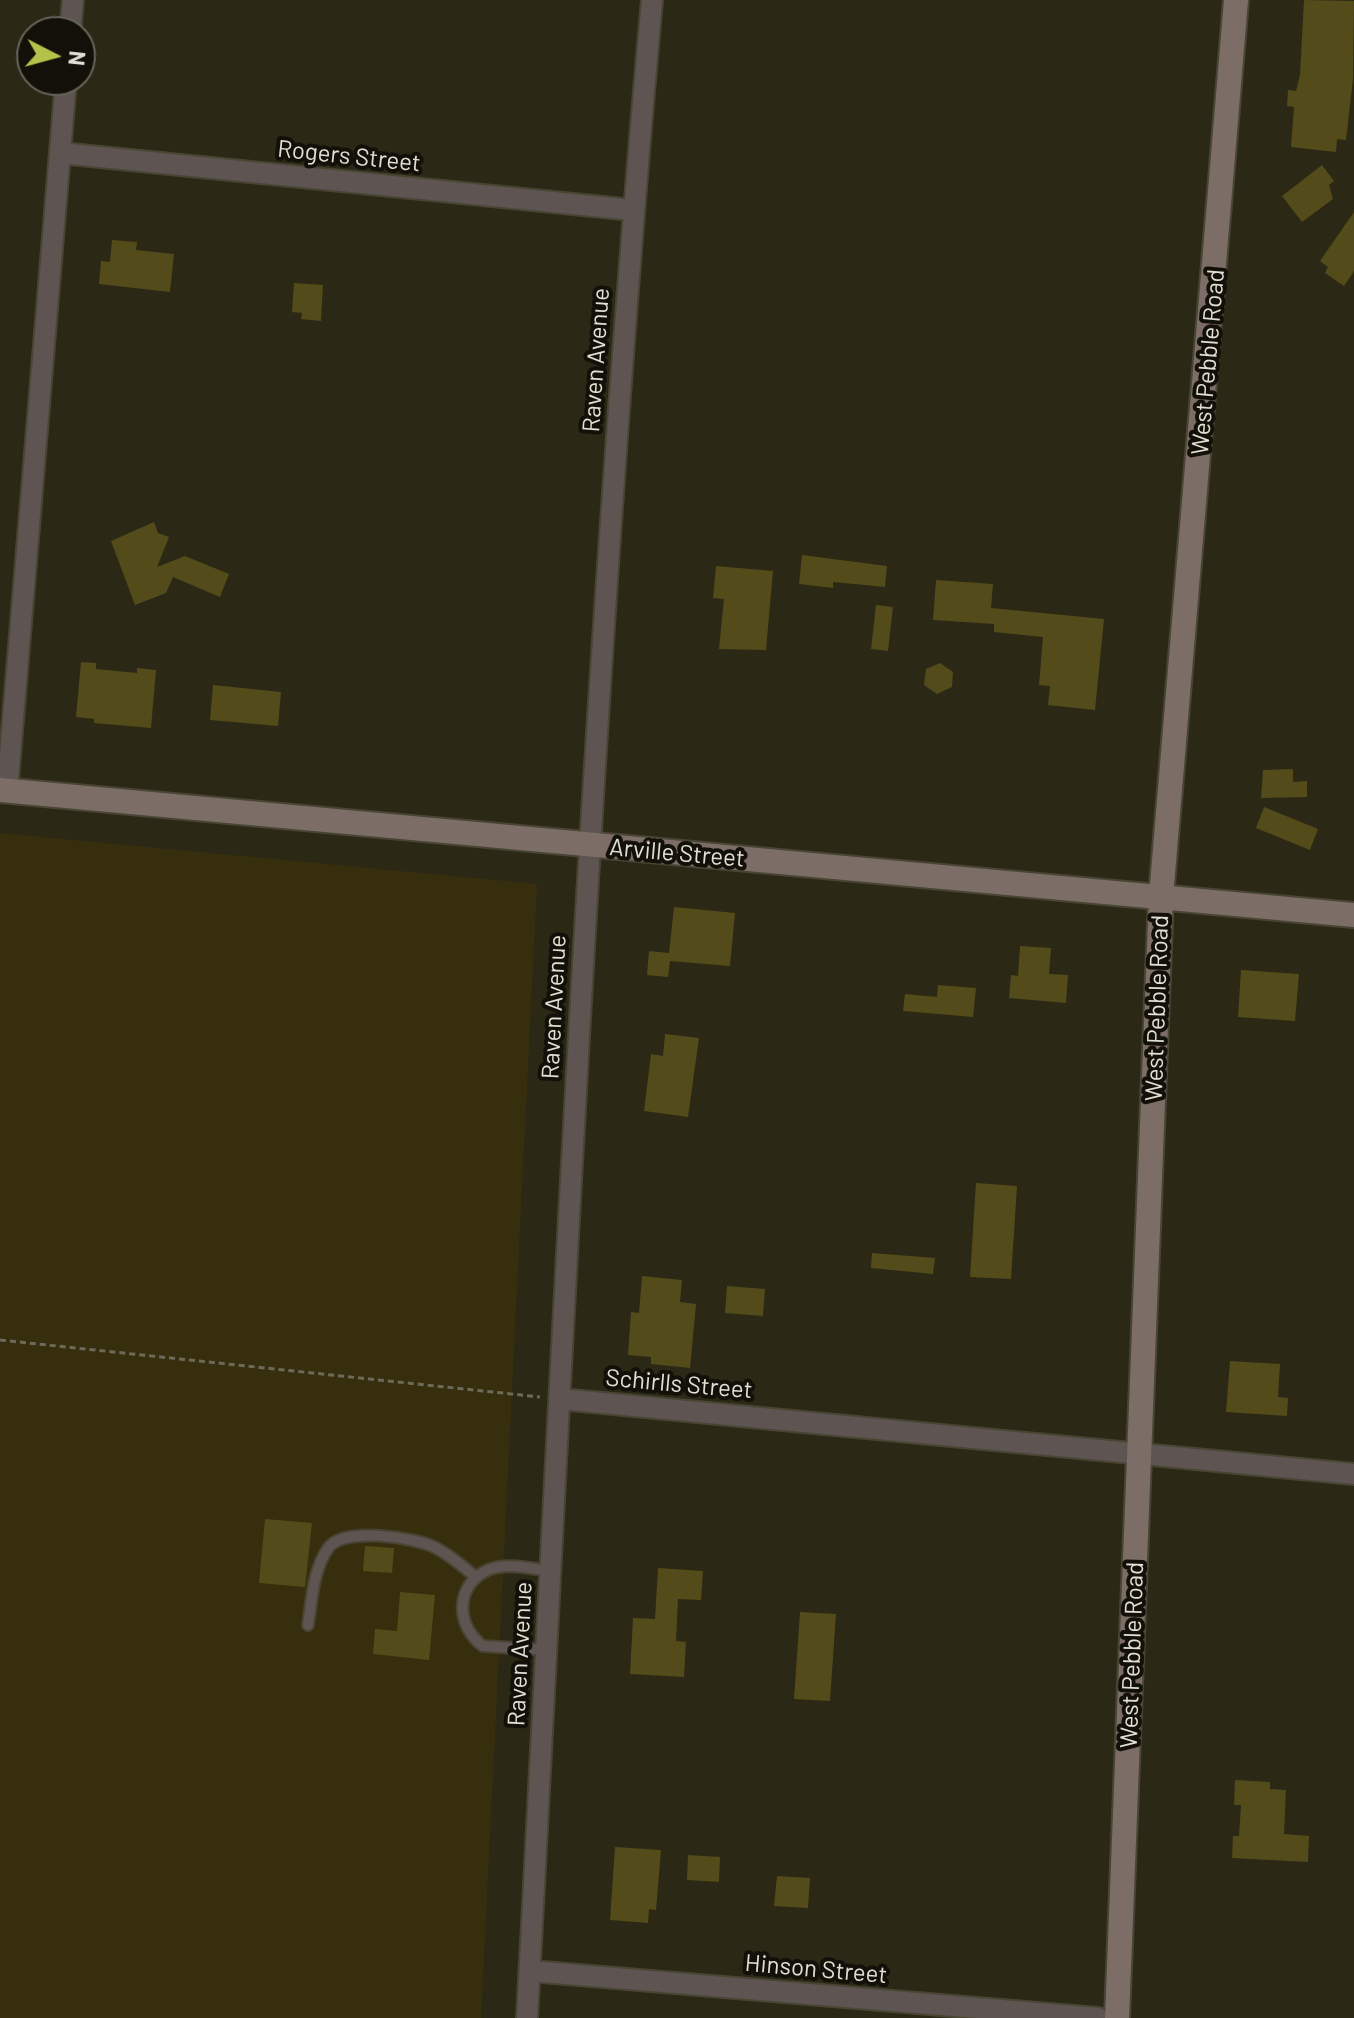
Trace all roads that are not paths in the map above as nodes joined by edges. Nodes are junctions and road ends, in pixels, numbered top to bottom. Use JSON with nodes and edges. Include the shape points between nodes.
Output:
{"nodes":[{"id":1,"x":652,"y":0,"type":"edge"},
{"id":2,"x":1236,"y":0,"type":"edge"},
{"id":3,"x":65,"y":96,"type":"edge"},
{"id":4,"x":60,"y":153,"type":"junction"},
{"id":5,"x":633,"y":210,"type":"junction"},
{"id":6,"x":4,"y":791,"type":"edge"},
{"id":7,"x":588,"y":845,"type":"junction"},
{"id":8,"x":1161,"y":897,"type":"junction"},
{"id":9,"x":1354,"y":915,"type":"edge"},
{"id":10,"x":560,"y":1399,"type":"junction"},
{"id":11,"x":1140,"y":1454,"type":"junction"},
{"id":12,"x":1354,"y":1474,"type":"edge"},
{"id":13,"x":551,"y":1571,"type":"junction"},
{"id":14,"x":476,"y":1577,"type":"junction"},
{"id":15,"x":308,"y":1625,"type":"dead end"},
{"id":16,"x":546,"y":1650,"type":"junction"},
{"id":17,"x":530,"y":1971,"type":"junction"},
{"id":18,"x":527,"y":2018,"type":"edge"},
{"id":19,"x":1098,"y":2018,"type":"edge"},
{"id":20,"x":1117,"y":2018,"type":"edge"}],
"edges":[{"from":1,"to":5,"type":"street","name":"Raven Avenue"},
{"from":2,"to":8,"type":"street","name":"West Pebble Road"},
{"from":3,"to":4,"type":"street"},
{"from":4,"to":5,"type":"street","name":"Rogers Street"},
{"from":4,"to":6,"type":"street"},
{"from":5,"to":7,"type":"street","name":"Raven Avenue"},
{"from":6,"to":7,"type":"street","name":"Arville Street"},
{"from":7,"to":8,"type":"street","name":"Arville Street"},
{"from":7,"to":10,"type":"street","name":"Raven Avenue"},
{"from":8,"to":9,"type":"street","name":"Arville Street"},
{"from":8,"to":11,"type":"street","name":"West Pebble Road"},
{"from":10,"to":11,"type":"street","name":"Schirlls Street"},
{"from":10,"to":13,"type":"street","name":"Raven Avenue"},
{"from":11,"to":12,"type":"street","name":"Schirlls Street"},
{"from":11,"to":20,"type":"street","name":"West Pebble Road"},
{"from":13,"to":14,"type":"lane","via":[[497,1567]]},
{"from":13,"to":16,"type":"street","name":"Raven Avenue"},
{"from":14,"to":15,"type":"lane","via":[[420,1542],[347,1535],[329,1547],[320,1563]]},
{"from":14,"to":16,"type":"lane","via":[[463,1598],[462,1612],[473,1639],[495,1649]]},
{"from":16,"to":17,"type":"street","name":"Raven Avenue"},
{"from":17,"to":18,"type":"street","name":"Raven Avenue"},
{"from":17,"to":19,"type":"street","name":"Hinson Street"}]}
